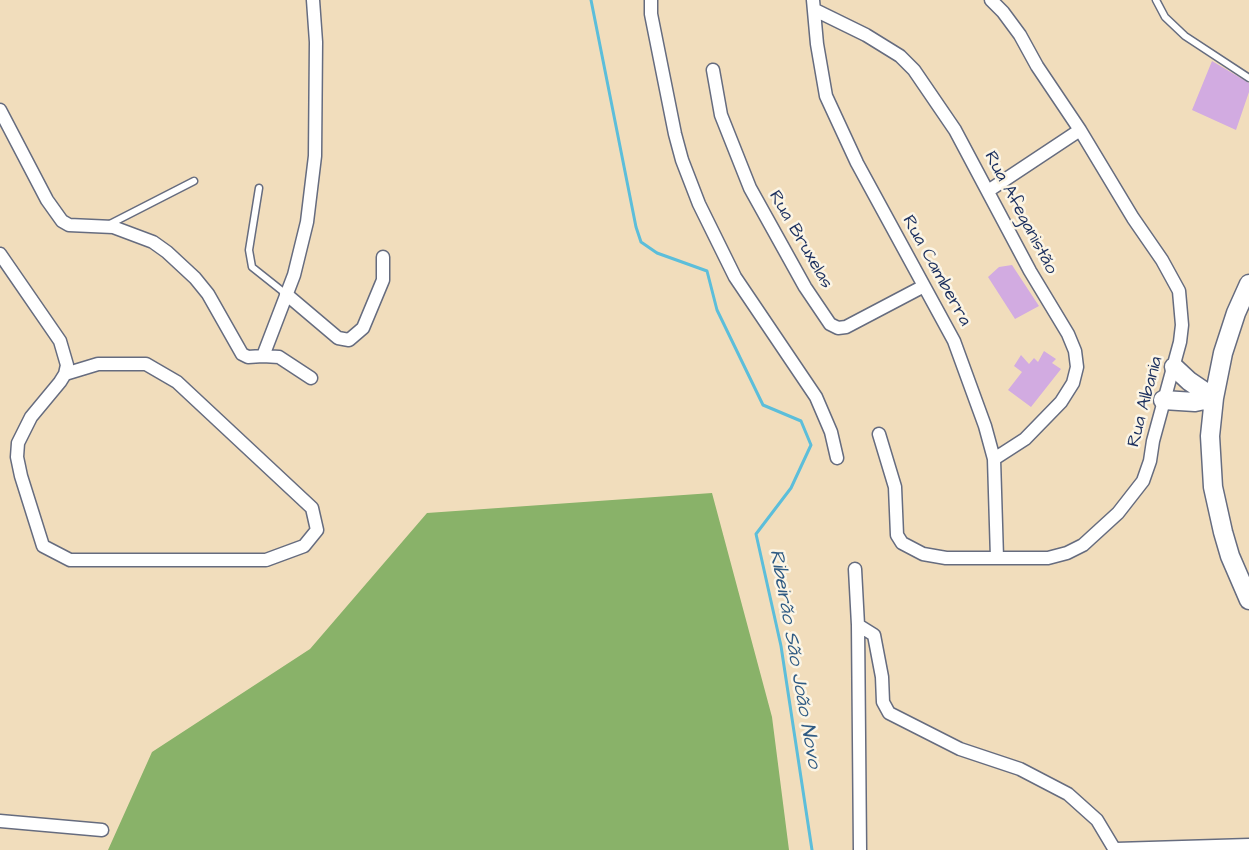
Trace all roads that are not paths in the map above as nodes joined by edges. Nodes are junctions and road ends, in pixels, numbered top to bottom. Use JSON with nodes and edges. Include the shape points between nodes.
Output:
{"nodes":[{"id":1,"x":313,"y":0,"type":"edge"},
{"id":2,"x":651,"y":0,"type":"edge"},
{"id":3,"x":991,"y":0,"type":"edge"},
{"id":4,"x":1156,"y":0,"type":"edge"},
{"id":5,"x":814,"y":5,"type":"edge"},
{"id":6,"x":713,"y":70,"type":"dead end"},
{"id":7,"x":1249,"y":78,"type":"edge"},
{"id":8,"x":0,"y":110,"type":"edge"},
{"id":9,"x":1080,"y":130,"type":"junction"},
{"id":10,"x":194,"y":181,"type":"dead end"},
{"id":11,"x":259,"y":188,"type":"dead end"},
{"id":12,"x":988,"y":191,"type":"junction"},
{"id":13,"x":107,"y":226,"type":"junction"},
{"id":14,"x":0,"y":254,"type":"edge"},
{"id":15,"x":383,"y":257,"type":"dead end"},
{"id":16,"x":1249,"y":284,"type":"edge"},
{"id":17,"x":924,"y":286,"type":"junction"},
{"id":18,"x":286,"y":294,"type":"junction"},
{"id":19,"x":263,"y":356,"type":"junction"},
{"id":20,"x":1174,"y":367,"type":"junction"},
{"id":21,"x":65,"y":374,"type":"junction"},
{"id":22,"x":311,"y":378,"type":"dead end"},
{"id":23,"x":1214,"y":398,"type":"junction"},
{"id":24,"x":1163,"y":400,"type":"junction"},
{"id":25,"x":879,"y":434,"type":"dead end"},
{"id":26,"x":837,"y":458,"type":"dead end"},
{"id":27,"x":994,"y":459,"type":"junction"},
{"id":28,"x":997,"y":558,"type":"junction"},
{"id":29,"x":855,"y":569,"type":"dead end"},
{"id":30,"x":1249,"y":600,"type":"edge"},
{"id":31,"x":858,"y":625,"type":"junction"},
{"id":32,"x":0,"y":820,"type":"edge"},
{"id":33,"x":102,"y":830,"type":"dead end"},
{"id":34,"x":1249,"y":845,"type":"edge"},
{"id":35,"x":1116,"y":849,"type":"edge"},
{"id":36,"x":860,"y":850,"type":"edge"}],
"edges":[{"from":1,"to":18,"type":"street","via":[[315,156],[307,222]]},
{"from":2,"to":26,"type":"street","via":[[675,134],[699,204],[735,277],[816,397]]},
{"from":3,"to":9,"type":"street","name":"Rua Albania","via":[[1020,35]]},
{"from":4,"to":7,"type":"lane","via":[[1165,16],[1185,36]]},
{"from":5,"to":12,"type":"street","name":"Rua Afeganistão","via":[[900,56],[914,69],[955,130]]},
{"from":5,"to":17,"type":"street","name":"Rua Camberra","via":[[826,96],[857,163]]},
{"from":6,"to":17,"type":"street","name":"Rua Bruxelas","via":[[721,115],[750,188],[830,324],[846,327]]},
{"from":8,"to":13,"type":"street","via":[[46,200],[62,221],[69,225]]},
{"from":9,"to":12,"type":"street"},
{"from":9,"to":20,"type":"street","name":"Rua Albania","via":[[1179,291],[1182,325]]},
{"from":10,"to":13,"type":"lane"},
{"from":11,"to":18,"type":"lane","via":[[249,250],[252,267]]},
{"from":12,"to":27,"type":"street","name":"Rua Afeganistão","via":[[1068,334],[1077,367],[1073,383],[1061,402],[1025,439]]},
{"from":13,"to":19,"type":"street","via":[[132,233],[167,252],[208,294],[242,354]]},
{"from":14,"to":21,"type":"street","via":[[60,341],[67,365]]},
{"from":15,"to":18,"type":"street","via":[[383,280],[363,328],[349,340],[338,338]]},
{"from":16,"to":23,"type":"main road","via":[[1223,353]]},
{"from":17,"to":27,"type":"street","name":"Rua Camberra","via":[[954,341]]},
{"from":18,"to":19,"type":"street"},
{"from":19,"to":22,"type":"street","via":[[279,357]]},
{"from":20,"to":23,"type":"main road"},
{"from":20,"to":24,"type":"street","name":"Rua Albania"},
{"from":21,"to":21,"type":"street","via":[[31,417],[18,443],[21,476],[43,546],[70,560],[266,560],[304,546],[317,530],[312,508],[177,382],[146,364],[98,364]]},
{"from":23,"to":24,"type":"main road","via":[[1195,402]]},
{"from":23,"to":30,"type":"main road","via":[[1210,436],[1213,487],[1230,556]]},
{"from":24,"to":28,"type":"street","name":"Rua Albania","via":[[1143,481],[1106,525],[1067,553],[1048,558]]},
{"from":25,"to":28,"type":"street","name":"Rua Albania","via":[[895,487],[897,535],[902,543],[923,554],[946,558]]},
{"from":27,"to":28,"type":"street","name":"Rua Camberra"},
{"from":29,"to":31,"type":"street"},
{"from":31,"to":35,"type":"street","via":[[874,635],[883,702],[889,713],[960,749],[1020,769],[1068,794],[1097,820]]},
{"from":31,"to":36,"type":"street"},
{"from":32,"to":33,"type":"street"},
{"from":34,"to":35,"type":"street"}]}
